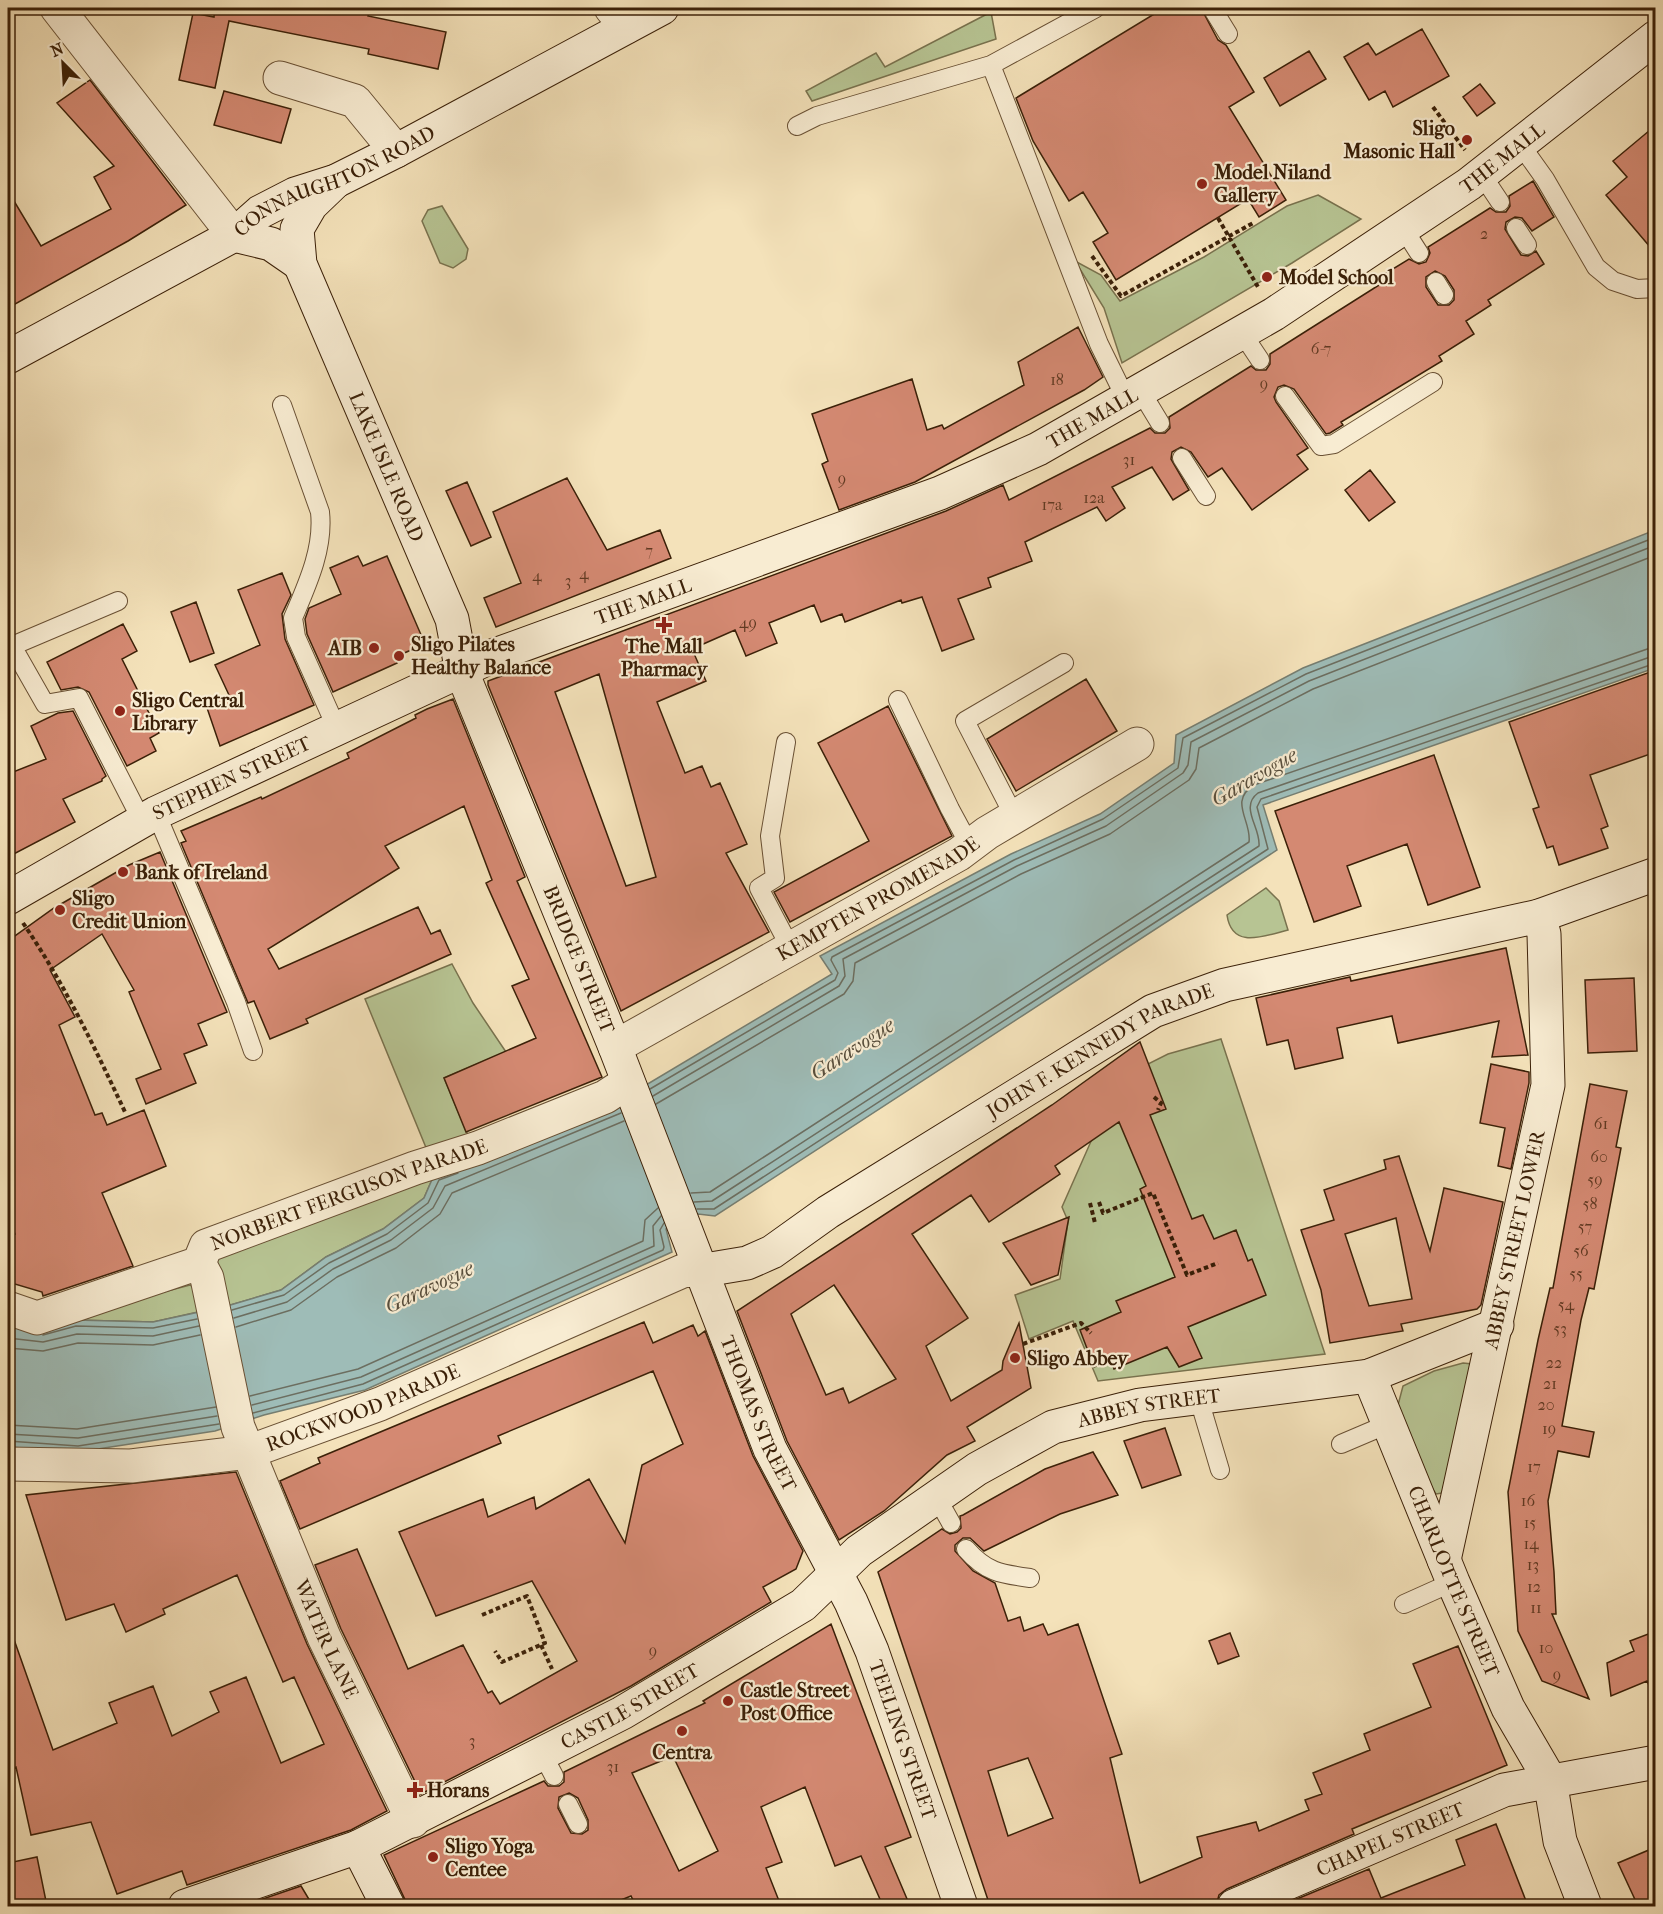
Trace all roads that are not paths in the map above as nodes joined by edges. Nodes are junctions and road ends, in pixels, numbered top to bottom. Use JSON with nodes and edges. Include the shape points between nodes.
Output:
{"nodes":[{"id":1,"x":57,"y":8,"type":"edge"},
{"id":2,"x":662,"y":8,"type":"edge"},
{"id":3,"x":1096,"y":8,"type":"edge"},
{"id":4,"x":1212,"y":8,"type":"edge"},
{"id":5,"x":618,"y":17,"type":"edge"},
{"id":6,"x":1228,"y":34,"type":"dead end"},
{"id":7,"x":1652,"y":46,"type":"edge"},
{"id":8,"x":991,"y":65,"type":"junction"},
{"id":9,"x":279,"y":78,"type":"dead end"},
{"id":10,"x":797,"y":126,"type":"dead end"},
{"id":11,"x":1520,"y":144,"type":"junction"},
{"id":12,"x":396,"y":151,"type":"junction"},
{"id":13,"x":1482,"y":175,"type":"junction"},
{"id":14,"x":336,"y":181,"type":"junction"},
{"id":15,"x":1500,"y":202,"type":"dead end"},
{"id":16,"x":1516,"y":228,"type":"dead end"},
{"id":17,"x":234,"y":235,"type":"junction"},
{"id":18,"x":1527,"y":245,"type":"dead end"},
{"id":19,"x":300,"y":264,"type":"junction"},
{"id":20,"x":1656,"y":288,"type":"edge"},
{"id":21,"x":1242,"y":333,"type":"junction"},
{"id":22,"x":8,"y":357,"type":"edge"},
{"id":23,"x":1260,"y":360,"type":"dead end"},
{"id":24,"x":1433,"y":381,"type":"dead end"},
{"id":25,"x":1133,"y":394,"type":"junction"},
{"id":26,"x":1285,"y":396,"type":"dead end"},
{"id":27,"x":282,"y":405,"type":"dead end"},
{"id":28,"x":1160,"y":423,"type":"dead end"},
{"id":29,"x":1182,"y":458,"type":"dead end"},
{"id":30,"x":1206,"y":496,"type":"dead end"},
{"id":31,"x":118,"y":601,"type":"dead end"},
{"id":32,"x":1064,"y":663,"type":"dead end"},
{"id":33,"x":462,"y":672,"type":"junction"},
{"id":34,"x":898,"y":700,"type":"dead end"},
{"id":35,"x":337,"y":729,"type":"junction"},
{"id":36,"x":786,"y":742,"type":"dead end"},
{"id":37,"x":1137,"y":744,"type":"dead end"},
{"id":38,"x":1014,"y":816,"type":"junction"},
{"id":39,"x":149,"y":817,"type":"junction"},
{"id":40,"x":970,"y":846,"type":"junction"},
{"id":41,"x":1656,"y":874,"type":"edge"},
{"id":42,"x":14,"y":908,"type":"edge"},
{"id":43,"x":1539,"y":916,"type":"junction"},
{"id":44,"x":790,"y":949,"type":"junction"},
{"id":45,"x":615,"y":1047,"type":"junction"},
{"id":46,"x":253,"y":1051,"type":"dead end"},
{"id":47,"x":629,"y":1084,"type":"junction"},
{"id":48,"x":696,"y":1259,"type":"junction"},
{"id":49,"x":203,"y":1271,"type":"junction"},
{"id":50,"x":8,"y":1308,"type":"edge"},
{"id":51,"x":1497,"y":1325,"type":"junction"},
{"id":52,"x":1369,"y":1376,"type":"junction"},
{"id":53,"x":1198,"y":1396,"type":"junction"},
{"id":54,"x":1388,"y":1424,"type":"junction"},
{"id":55,"x":243,"y":1440,"type":"junction"},
{"id":56,"x":1341,"y":1444,"type":"dead end"},
{"id":57,"x":1220,"y":1470,"type":"dead end"},
{"id":58,"x":9,"y":1472,"type":"edge"},
{"id":59,"x":966,"y":1549,"type":"dead end"},
{"id":60,"x":1448,"y":1571,"type":"junction"},
{"id":61,"x":837,"y":1575,"type":"junction"},
{"id":62,"x":1030,"y":1578,"type":"dead end"},
{"id":63,"x":1404,"y":1604,"type":"dead end"},
{"id":64,"x":1656,"y":1762,"type":"edge"},
{"id":65,"x":1550,"y":1780,"type":"junction"},
{"id":66,"x":567,"y":1804,"type":"dead end"},
{"id":67,"x":412,"y":1821,"type":"junction"},
{"id":68,"x":578,"y":1824,"type":"dead end"},
{"id":69,"x":358,"y":1847,"type":"junction"},
{"id":70,"x":185,"y":1906,"type":"edge"},
{"id":71,"x":388,"y":1906,"type":"edge"},
{"id":72,"x":961,"y":1906,"type":"edge"},
{"id":73,"x":1234,"y":1906,"type":"edge"},
{"id":74,"x":1585,"y":1906,"type":"edge"}],
"edges":[{"from":1,"to":17,"type":"street"},
{"from":2,"to":5,"type":"street","name":"CONNAUGHTON ROAD"},
{"from":3,"to":8,"type":"lane"},
{"from":4,"to":6,"type":"lane"},
{"from":5,"to":12,"type":"street","name":"CONNAUGHTON ROAD"},
{"from":7,"to":11,"type":"street","name":"THE MALL"},
{"from":8,"to":10,"type":"lane","via":[[817,116]]},
{"from":8,"to":25,"type":"lane","via":[[1099,344]]},
{"from":9,"to":12,"type":"street","via":[[354,101]]},
{"from":11,"to":13,"type":"street","name":"THE MALL"},
{"from":11,"to":20,"type":"lane","via":[[1596,267],[1613,282],[1637,289]]},
{"from":12,"to":14,"type":"street","name":"CONNAUGHTON ROAD"},
{"from":13,"to":15,"type":"lane"},
{"from":13,"to":21,"type":"street","name":"THE MALL","via":[[1411,241]]},
{"from":14,"to":17,"type":"street","name":"CONNAUGHTON ROAD","via":[[269,208]]},
{"from":14,"to":19,"type":"street","name":"LAKE ISLE ROAD","via":[[311,205],[297,230]]},
{"from":16,"to":18,"type":"lane"},
{"from":17,"to":19,"type":"street","via":[[271,244]]},
{"from":17,"to":22,"type":"street","name":"CONNAUGHTON ROAD"},
{"from":19,"to":33,"type":"street","name":"LAKE ISLE ROAD","via":[[452,618]]},
{"from":21,"to":23,"type":"lane"},
{"from":21,"to":25,"type":"street","name":"THE MALL"},
{"from":24,"to":26,"type":"lane","via":[[1334,444],[1321,446]]},
{"from":25,"to":28,"type":"lane"},
{"from":25,"to":33,"type":"street","name":"THE MALL","via":[[1038,449],[940,493],[505,651]]},
{"from":27,"to":35,"type":"lane","via":[[320,512],[322,529],[293,624]]},
{"from":29,"to":30,"type":"lane"},
{"from":31,"to":39,"type":"lane","via":[[12,646],[45,704],[79,698]]},
{"from":32,"to":38,"type":"lane","via":[[965,721]]},
{"from":33,"to":35,"type":"street","name":"STEPHEN STREET"},
{"from":33,"to":45,"type":"street","name":"BRIDGE STREET"},
{"from":34,"to":40,"type":"lane"},
{"from":35,"to":39,"type":"street","name":"STEPHEN STREET"},
{"from":36,"to":44,"type":"lane","via":[[770,836],[775,878],[759,888]]},
{"from":37,"to":38,"type":"street","name":"KEMPTEN PROMENADE"},
{"from":38,"to":40,"type":"street","name":"KEMPTEN PROMENADE"},
{"from":39,"to":42,"type":"street","name":"STEPHEN STREET"},
{"from":39,"to":46,"type":"lane","via":[[236,1002]]},
{"from":40,"to":44,"type":"street","name":"KEMPTEN PROMENADE"},
{"from":41,"to":43,"type":"street","name":"JOHN F. KENNEDY PARADE"},
{"from":43,"to":48,"type":"street","name":"JOHN F. KENNEDY PARADE","via":[[1225,985],[1153,1011],[828,1212],[772,1252],[747,1263]]},
{"from":43,"to":51,"type":"street","name":"ABBEY STREET LOWER","via":[[1544,934],[1548,1085]]},
{"from":44,"to":45,"type":"street","name":"KEMPTEN PROMENADE"},
{"from":45,"to":47,"type":"street","name":"BRIDGE STREET"},
{"from":47,"to":48,"type":"street","name":"BRIDGE STREET"},
{"from":47,"to":49,"type":"street","name":"NORBERT FERGUSON PARADE","via":[[605,1098],[478,1149],[415,1168],[206,1246]]},
{"from":48,"to":55,"type":"street","name":"ROCKWOOD PARADE","via":[[685,1270],[381,1404]]},
{"from":48,"to":61,"type":"street","name":"THOMAS STREET","via":[[770,1449]]},
{"from":49,"to":50,"type":"street","name":"NORBERT FERGUSON PARADE","via":[[37,1318]]},
{"from":49,"to":55,"type":"street","name":"WATER LANE"},
{"from":51,"to":52,"type":"street","name":"ABBEY STREET"},
{"from":51,"to":60,"type":"street","name":"ABBEY STREET LOWER"},
{"from":52,"to":53,"type":"street","name":"ABBEY STREET"},
{"from":52,"to":54,"type":"street","name":"CHARLOTTE STREET"},
{"from":53,"to":57,"type":"lane"},
{"from":53,"to":61,"type":"street","name":"ABBEY STREET","via":[[1140,1405],[1053,1427],[977,1469],[944,1510],[859,1551]]},
{"from":54,"to":56,"type":"lane"},
{"from":54,"to":60,"type":"street","name":"CHARLOTTE STREET"},
{"from":55,"to":58,"type":"street","name":"ROCKWOOD PARADE","via":[[131,1466]]},
{"from":55,"to":67,"type":"street","name":"WATER LANE","via":[[324,1637]]},
{"from":59,"to":62,"type":"lane","via":[[980,1565],[1000,1574]]},
{"from":60,"to":63,"type":"lane"},
{"from":60,"to":65,"type":"street","name":"CHARLOTTE STREET","via":[[1508,1708]]},
{"from":61,"to":67,"type":"street","name":"CASTLE STREET","via":[[803,1605],[622,1713],[548,1765]]},
{"from":61,"to":72,"type":"street","name":"TEELING STREET","via":[[872,1651]]},
{"from":64,"to":65,"type":"street","name":"CHAPEL STREET"},
{"from":65,"to":73,"type":"street","name":"CHAPEL STREET","via":[[1504,1790]]},
{"from":65,"to":74,"type":"street","via":[[1560,1841]]},
{"from":66,"to":68,"type":"lane"},
{"from":67,"to":69,"type":"street","name":"CASTLE STREET"},
{"from":69,"to":70,"type":"street","name":"CASTLE STREET"},
{"from":69,"to":71,"type":"street"}]}
